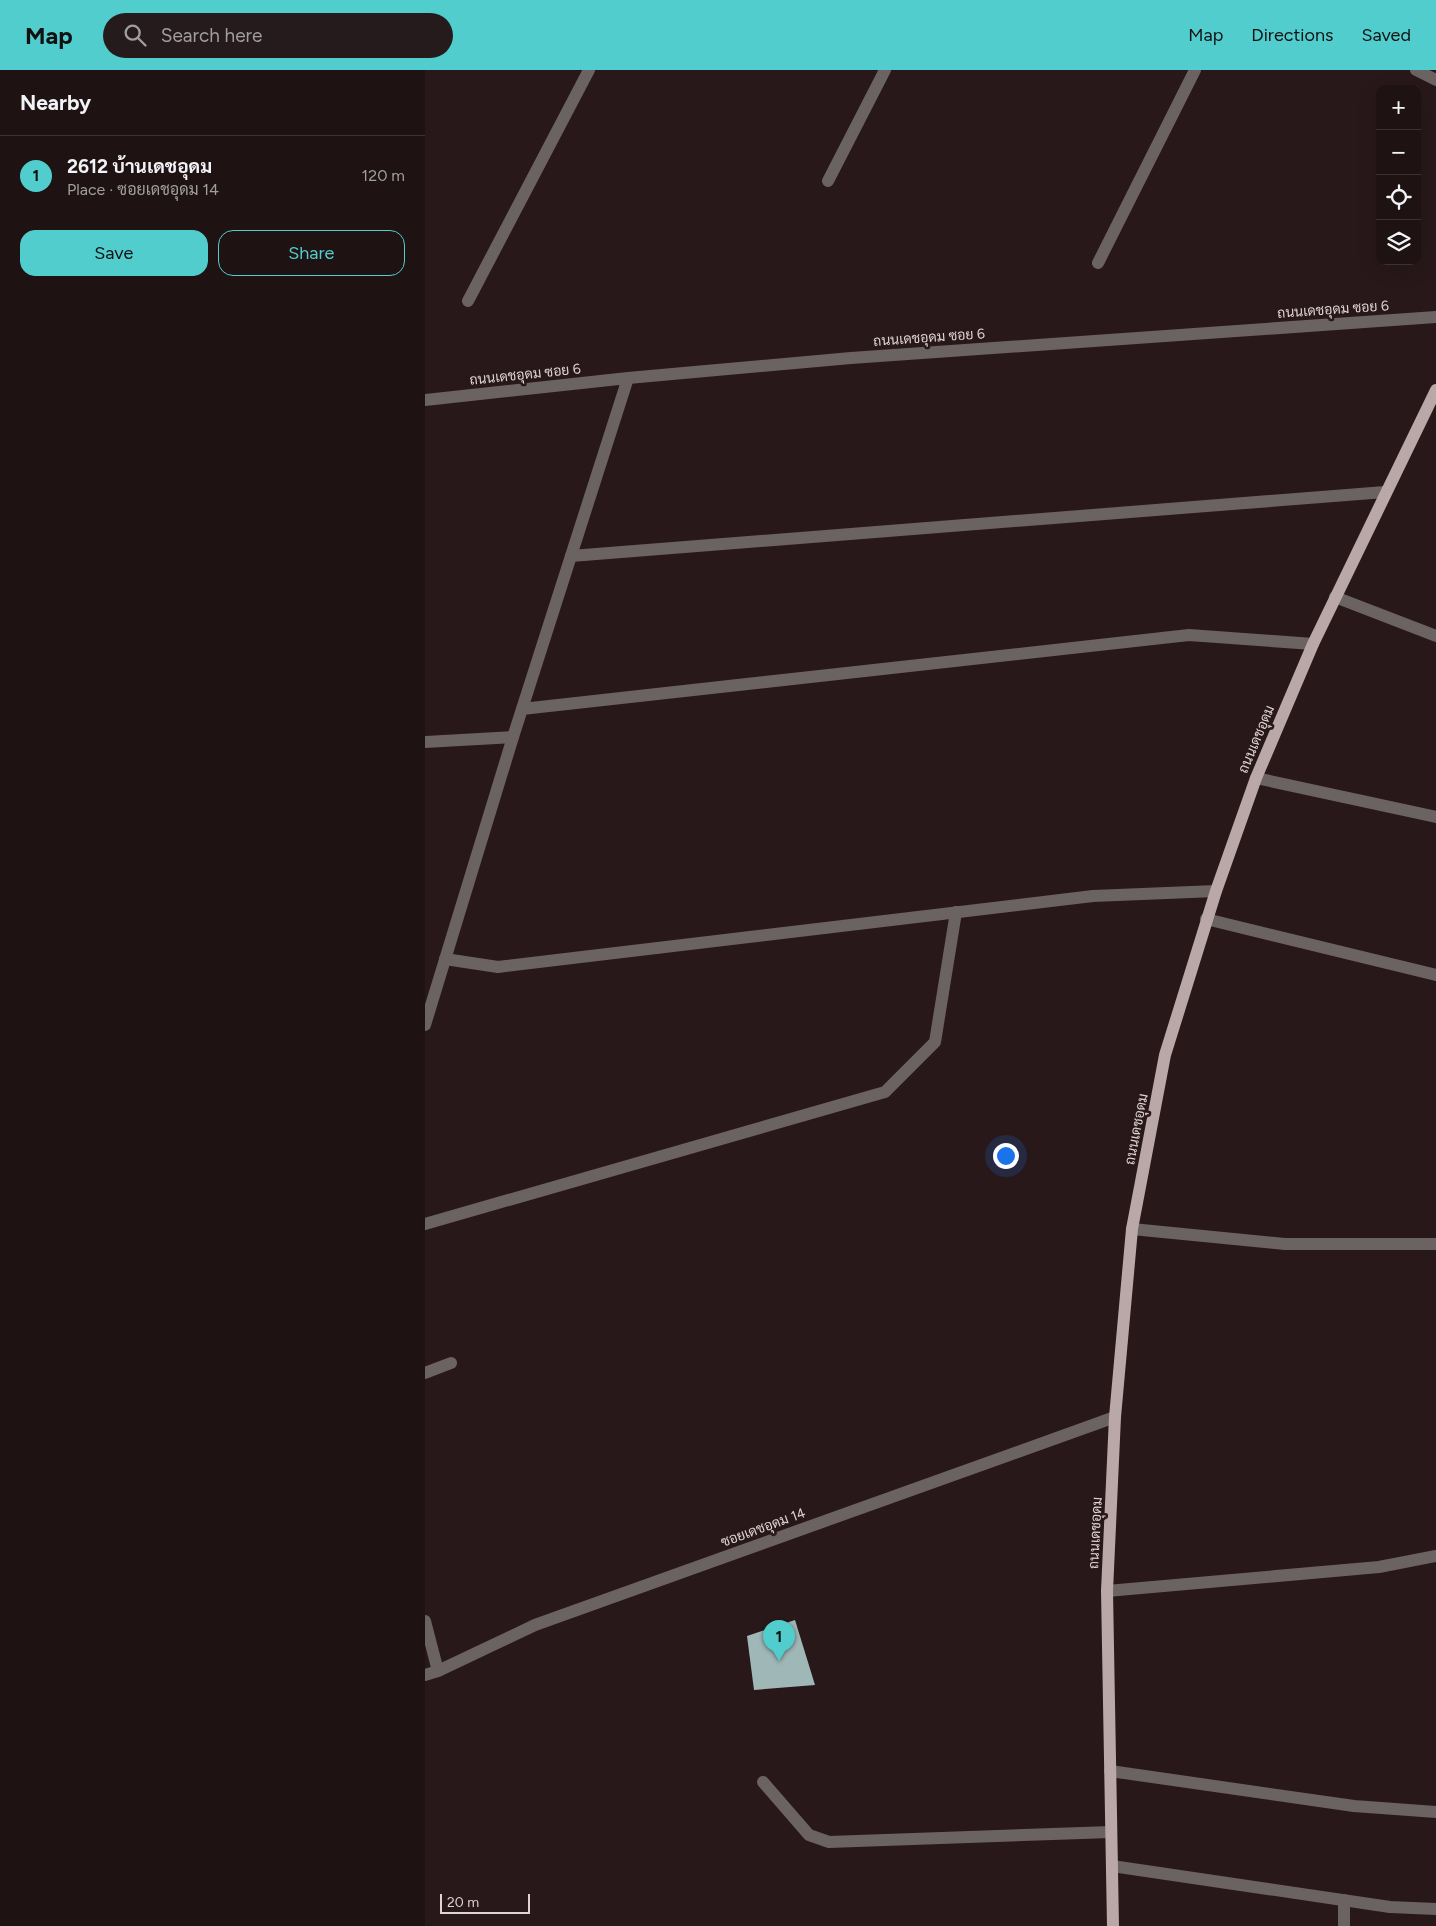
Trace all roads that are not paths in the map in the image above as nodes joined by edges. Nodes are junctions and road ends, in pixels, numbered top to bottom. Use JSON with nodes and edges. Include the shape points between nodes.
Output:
{"nodes":[{"id":1,"x":589,"y":70,"type":"edge"},
{"id":2,"x":885,"y":70,"type":"edge"},
{"id":3,"x":1195,"y":70,"type":"edge"},
{"id":4,"x":1416,"y":70,"type":"edge"},
{"id":5,"x":1436,"y":80,"type":"edge"},
{"id":6,"x":828,"y":181,"type":"dead end"},
{"id":7,"x":1098,"y":263,"type":"dead end"},
{"id":8,"x":468,"y":301,"type":"dead end"},
{"id":9,"x":1436,"y":317,"type":"edge"},
{"id":10,"x":628,"y":378,"type":"junction"},
{"id":11,"x":1436,"y":390,"type":"edge"},
{"id":12,"x":425,"y":400,"type":"edge"},
{"id":13,"x":1385,"y":492,"type":"junction"},
{"id":14,"x":571,"y":556,"type":"junction"},
{"id":15,"x":1335,"y":597,"type":"junction"},
{"id":16,"x":1436,"y":636,"type":"edge"},
{"id":17,"x":1313,"y":644,"type":"junction"},
{"id":18,"x":522,"y":708,"type":"junction"},
{"id":19,"x":513,"y":737,"type":"junction"},
{"id":20,"x":425,"y":742,"type":"edge"},
{"id":21,"x":1256,"y":778,"type":"junction"},
{"id":22,"x":1436,"y":817,"type":"edge"},
{"id":23,"x":1216,"y":891,"type":"junction"},
{"id":24,"x":956,"y":912,"type":"junction"},
{"id":25,"x":1206,"y":919,"type":"junction"},
{"id":26,"x":445,"y":959,"type":"junction"},
{"id":27,"x":1436,"y":975,"type":"edge"},
{"id":28,"x":427,"y":1010,"type":"edge"},
{"id":29,"x":425,"y":1025,"type":"edge"},
{"id":30,"x":425,"y":1224,"type":"edge"},
{"id":31,"x":1132,"y":1229,"type":"junction"},
{"id":32,"x":1436,"y":1244,"type":"edge"},
{"id":33,"x":451,"y":1363,"type":"dead end"},
{"id":34,"x":425,"y":1373,"type":"edge"},
{"id":35,"x":1115,"y":1417,"type":"junction"},
{"id":36,"x":1436,"y":1556,"type":"edge"},
{"id":37,"x":1107,"y":1591,"type":"junction"},
{"id":38,"x":425,"y":1621,"type":"edge"},
{"id":39,"x":438,"y":1670,"type":"junction"},
{"id":40,"x":425,"y":1675,"type":"edge"},
{"id":41,"x":1110,"y":1771,"type":"junction"},
{"id":42,"x":763,"y":1782,"type":"dead end"},
{"id":43,"x":1436,"y":1812,"type":"edge"},
{"id":44,"x":1111,"y":1832,"type":"junction"},
{"id":45,"x":1112,"y":1866,"type":"junction"},
{"id":46,"x":1344,"y":1900,"type":"junction"},
{"id":47,"x":1436,"y":1909,"type":"edge"},
{"id":48,"x":1113,"y":1926,"type":"edge"},
{"id":49,"x":1344,"y":1926,"type":"edge"}],
"edges":[{"from":1,"to":8,"type":"street"},
{"from":2,"to":6,"type":"street"},
{"from":3,"to":7,"type":"street"},
{"from":4,"to":5,"type":"street"},
{"from":9,"to":10,"type":"street","name":"ถนนเดชอุดม ซอย 6","via":[[851,358]]},
{"from":10,"to":12,"type":"street","name":"ถนนเดชอุดม ซอย 6"},
{"from":10,"to":14,"type":"street"},
{"from":11,"to":13,"type":"main road","name":"ถนนเดชอุดม"},
{"from":13,"to":14,"type":"street"},
{"from":13,"to":15,"type":"main road","name":"ถนนเดชอุดม"},
{"from":14,"to":18,"type":"street"},
{"from":15,"to":16,"type":"street"},
{"from":15,"to":17,"type":"main road","name":"ถนนเดชอุดม"},
{"from":17,"to":18,"type":"street","via":[[1189,635]]},
{"from":17,"to":21,"type":"main road","name":"ถนนเดชอุดม"},
{"from":18,"to":19,"type":"street"},
{"from":19,"to":20,"type":"street"},
{"from":19,"to":26,"type":"street"},
{"from":21,"to":22,"type":"street"},
{"from":21,"to":23,"type":"main road","name":"ถนนเดชอุดม"},
{"from":23,"to":24,"type":"street","via":[[1093,896]]},
{"from":23,"to":25,"type":"main road","name":"ถนนเดชอุดม"},
{"from":24,"to":26,"type":"street","via":[[498,966]]},
{"from":24,"to":30,"type":"street","via":[[935,1042],[885,1092]]},
{"from":25,"to":27,"type":"street"},
{"from":25,"to":31,"type":"main road","name":"ถนนเดชอุดม","via":[[1165,1055]]},
{"from":26,"to":28,"type":"street"},
{"from":28,"to":29,"type":"street"},
{"from":31,"to":32,"type":"street","via":[[1285,1244]]},
{"from":31,"to":35,"type":"main road","name":"ถนนเดชอุดม"},
{"from":33,"to":34,"type":"street"},
{"from":35,"to":37,"type":"main road","name":"ถนนเดชอุดม"},
{"from":35,"to":39,"type":"street","name":"ซอยเดชอุดม 14","via":[[535,1625]]},
{"from":36,"to":37,"type":"street","via":[[1379,1567]]},
{"from":37,"to":41,"type":"main road","name":"ถนนเดชอุดม"},
{"from":38,"to":39,"type":"street"},
{"from":39,"to":40,"type":"street","name":"ซอยเดชอุดม 14"},
{"from":41,"to":43,"type":"street","via":[[1353,1806]]},
{"from":41,"to":44,"type":"main road","name":"ถนนเดชอุดม"},
{"from":42,"to":44,"type":"street","via":[[809,1835],[829,1842]]},
{"from":44,"to":45,"type":"main road","name":"ถนนเดชอุดม"},
{"from":45,"to":46,"type":"street"},
{"from":45,"to":48,"type":"main road","name":"ถนนเดชอุดม"},
{"from":46,"to":47,"type":"street"},
{"from":46,"to":49,"type":"street"}]}
